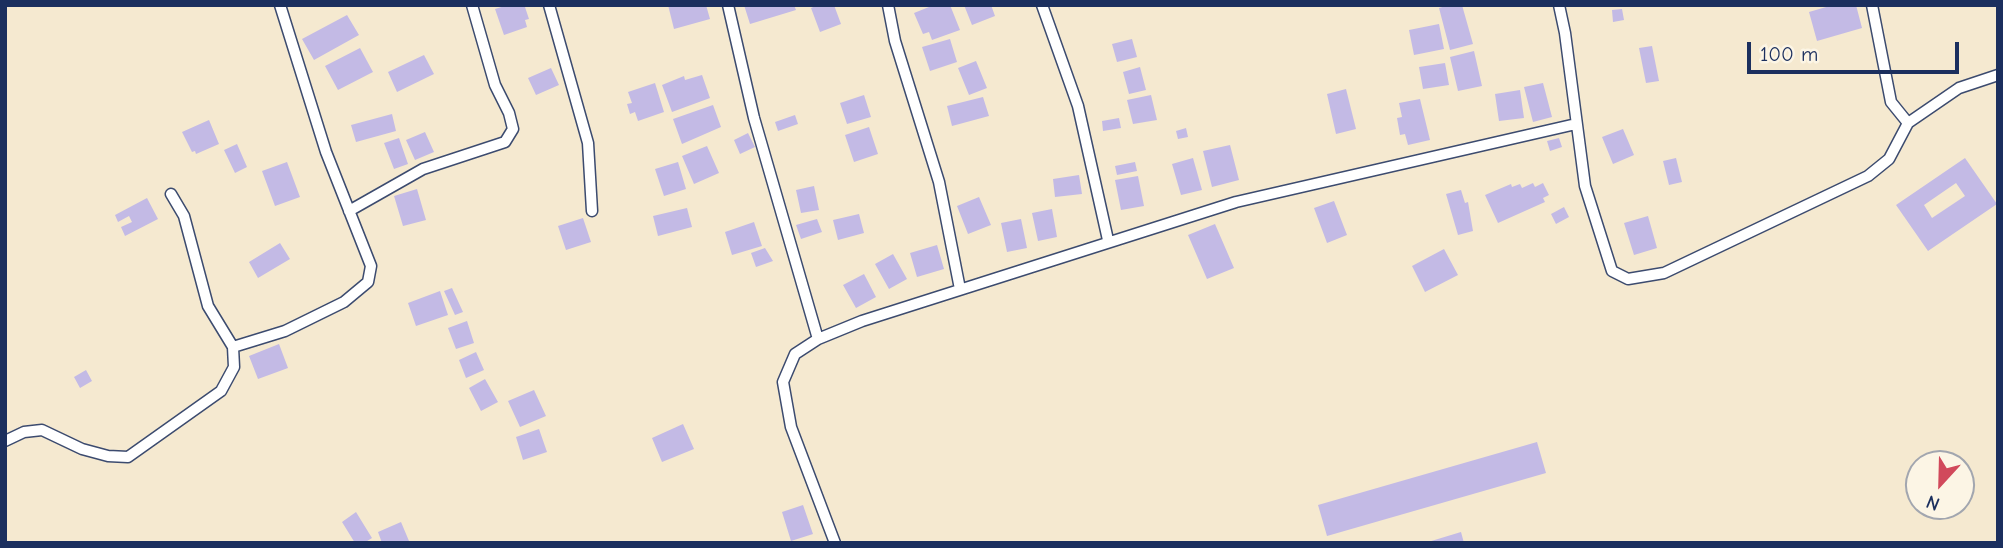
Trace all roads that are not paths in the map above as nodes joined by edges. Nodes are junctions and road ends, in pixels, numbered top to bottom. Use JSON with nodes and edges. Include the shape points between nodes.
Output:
{"nodes":[{"id":1,"x":280,"y":5,"type":"edge"},
{"id":2,"x":472,"y":5,"type":"edge"},
{"id":3,"x":549,"y":5,"type":"edge"},
{"id":4,"x":728,"y":5,"type":"edge"},
{"id":5,"x":888,"y":5,"type":"edge"},
{"id":6,"x":1042,"y":5,"type":"edge"},
{"id":7,"x":1559,"y":5,"type":"edge"},
{"id":8,"x":1872,"y":5,"type":"edge"},
{"id":9,"x":1998,"y":75,"type":"edge"},
{"id":10,"x":1908,"y":123,"type":"junction"},
{"id":11,"x":1576,"y":124,"type":"junction"},
{"id":12,"x":172,"y":194,"type":"dead end"},
{"id":13,"x":349,"y":211,"type":"junction"},
{"id":14,"x":592,"y":211,"type":"dead end"},
{"id":15,"x":1108,"y":240,"type":"junction"},
{"id":16,"x":960,"y":289,"type":"junction"},
{"id":17,"x":818,"y":339,"type":"junction"},
{"id":18,"x":233,"y":346,"type":"junction"},
{"id":19,"x":5,"y":441,"type":"edge"},
{"id":20,"x":835,"y":543,"type":"edge"}],
"edges":[{"from":1,"to":13,"type":"street"},
{"from":2,"to":13,"type":"street","via":[[513,129],[505,142],[423,169]]},
{"from":3,"to":14,"type":"street","via":[[588,143]]},
{"from":4,"to":17,"type":"street","via":[[754,118]]},
{"from":5,"to":16,"type":"street","via":[[939,182]]},
{"from":6,"to":15,"type":"street","via":[[1078,106]]},
{"from":7,"to":11,"type":"street"},
{"from":8,"to":10,"type":"street","via":[[1891,102]]},
{"from":9,"to":10,"type":"street","via":[[1959,88]]},
{"from":10,"to":11,"type":"street","via":[[1889,159],[1868,176],[1664,273],[1628,279],[1612,271],[1585,186]]},
{"from":11,"to":15,"type":"street","via":[[1236,202]]},
{"from":12,"to":18,"type":"street","via":[[184,216],[208,306]]},
{"from":13,"to":18,"type":"street","via":[[371,266],[368,282],[344,302],[285,331]]},
{"from":15,"to":16,"type":"street","via":[[1039,267]]},
{"from":16,"to":17,"type":"street"},
{"from":17,"to":20,"type":"street","via":[[795,354],[783,383],[791,427]]},
{"from":18,"to":19,"type":"street","via":[[234,367],[220,391],[128,457],[82,449],[42,430]]}]}
